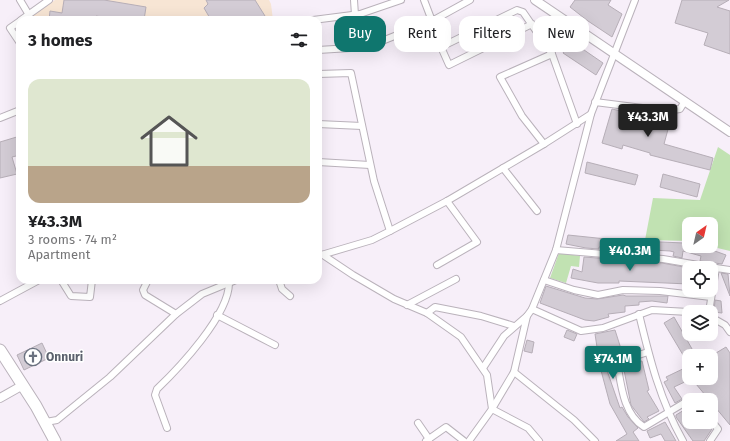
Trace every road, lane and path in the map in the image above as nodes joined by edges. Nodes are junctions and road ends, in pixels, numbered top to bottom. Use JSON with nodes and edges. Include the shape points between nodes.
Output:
{"nodes":[{"id":1,"x":20,"y":0,"type":"edge"},
{"id":2,"x":50,"y":0,"type":"edge"},
{"id":3,"x":354,"y":0,"type":"edge"},
{"id":4,"x":402,"y":0,"type":"edge"},
{"id":5,"x":424,"y":0,"type":"edge"},
{"id":6,"x":470,"y":0,"type":"edge"},
{"id":7,"x":534,"y":0,"type":"edge"},
{"id":8,"x":635,"y":0,"type":"edge"},
{"id":9,"x":29,"y":14,"type":"junction"},
{"id":10,"x":354,"y":15,"type":"junction"},
{"id":11,"x":26,"y":16,"type":"edge"},
{"id":12,"x":430,"y":16,"type":"edge"},
{"id":13,"x":441,"y":16,"type":"edge"},
{"id":14,"x":322,"y":19,"type":"edge"},
{"id":15,"x":16,"y":24,"type":"edge"},
{"id":16,"x":532,"y":24,"type":"junction"},
{"id":17,"x":394,"y":36,"type":"edge"},
{"id":18,"x":16,"y":38,"type":"edge"},
{"id":19,"x":322,"y":50,"type":"edge"},
{"id":20,"x":552,"y":54,"type":"junction"},
{"id":21,"x":614,"y":54,"type":"junction"},
{"id":22,"x":322,"y":74,"type":"edge"},
{"id":23,"x":685,"y":101,"type":"junction"},
{"id":24,"x":595,"y":102,"type":"junction"},
{"id":25,"x":16,"y":112,"type":"edge"},
{"id":26,"x":591,"y":114,"type":"junction"},
{"id":27,"x":0,"y":118,"type":"edge"},
{"id":28,"x":322,"y":124,"type":"edge"},
{"id":29,"x":577,"y":124,"type":"junction"},
{"id":30,"x":362,"y":126,"type":"junction"},
{"id":31,"x":729,"y":129,"type":"edge"},
{"id":32,"x":544,"y":144,"type":"junction"},
{"id":33,"x":322,"y":162,"type":"edge"},
{"id":34,"x":370,"y":165,"type":"junction"},
{"id":35,"x":503,"y":168,"type":"junction"},
{"id":36,"x":447,"y":201,"type":"junction"},
{"id":37,"x":537,"y":211,"type":"dead end"},
{"id":38,"x":390,"y":231,"type":"junction"},
{"id":39,"x":556,"y":250,"type":"junction"},
{"id":40,"x":322,"y":254,"type":"edge"},
{"id":41,"x":322,"y":256,"type":"edge"},
{"id":42,"x":682,"y":262,"type":"edge"},
{"id":43,"x":437,"y":265,"type":"dead end"},
{"id":44,"x":718,"y":268,"type":"edge"},
{"id":45,"x":730,"y":270,"type":"edge"},
{"id":46,"x":456,"y":279,"type":"dead end"},
{"id":47,"x":544,"y":280,"type":"junction"},
{"id":48,"x":32,"y":284,"type":"edge"},
{"id":49,"x":64,"y":284,"type":"edge"},
{"id":50,"x":92,"y":284,"type":"edge"},
{"id":51,"x":146,"y":284,"type":"edge"},
{"id":52,"x":227,"y":284,"type":"edge"},
{"id":53,"x":229,"y":284,"type":"edge"},
{"id":54,"x":280,"y":284,"type":"edge"},
{"id":55,"x":682,"y":294,"type":"edge"},
{"id":56,"x":290,"y":296,"type":"dead end"},
{"id":57,"x":711,"y":297,"type":"edge"},
{"id":58,"x":0,"y":302,"type":"edge"},
{"id":59,"x":407,"y":305,"type":"junction"},
{"id":60,"x":709,"y":305,"type":"edge"},
{"id":61,"x":532,"y":310,"type":"junction"},
{"id":62,"x":682,"y":312,"type":"edge"},
{"id":63,"x":427,"y":313,"type":"junction"},
{"id":64,"x":176,"y":314,"type":"junction"},
{"id":65,"x":639,"y":314,"type":"junction"},
{"id":66,"x":216,"y":315,"type":"junction"},
{"id":67,"x":527,"y":316,"type":"junction"},
{"id":68,"x":718,"y":320,"type":"edge"},
{"id":69,"x":514,"y":326,"type":"junction"},
{"id":70,"x":730,"y":332,"type":"edge"},
{"id":71,"x":275,"y":345,"type":"dead end"},
{"id":72,"x":0,"y":350,"type":"edge"},
{"id":73,"x":648,"y":352,"type":"junction"},
{"id":74,"x":483,"y":368,"type":"junction"},
{"id":75,"x":514,"y":372,"type":"junction"},
{"id":76,"x":23,"y":385,"type":"junction"},
{"id":77,"x":0,"y":398,"type":"edge"},
{"id":78,"x":682,"y":405,"type":"edge"},
{"id":79,"x":492,"y":409,"type":"junction"},
{"id":80,"x":668,"y":414,"type":"junction"},
{"id":81,"x":46,"y":422,"type":"junction"},
{"id":82,"x":418,"y":423,"type":"dead end"},
{"id":83,"x":167,"y":428,"type":"dead end"},
{"id":84,"x":718,"y":429,"type":"edge"},
{"id":85,"x":428,"y":440,"type":"edge"},
{"id":86,"x":55,"y":441,"type":"edge"},
{"id":87,"x":464,"y":441,"type":"edge"},
{"id":88,"x":468,"y":441,"type":"edge"},
{"id":89,"x":539,"y":441,"type":"edge"},
{"id":90,"x":595,"y":441,"type":"edge"},
{"id":91,"x":683,"y":441,"type":"edge"},
{"id":92,"x":710,"y":441,"type":"edge"}],
"edges":[{"from":1,"to":9,"type":"street"},
{"from":2,"to":9,"type":"street"},
{"from":3,"to":10,"type":"street"},
{"from":4,"to":10,"type":"street"},
{"from":5,"to":12,"type":"street"},
{"from":6,"to":13,"type":"street"},
{"from":7,"to":21,"type":"street"},
{"from":8,"to":21,"type":"street"},
{"from":9,"to":11,"type":"street"},
{"from":10,"to":14,"type":"street"},
{"from":15,"to":18,"type":"street","via":[[10,28]]},
{"from":16,"to":16,"type":"street","via":[[523,12],[517,10],[441,47],[449,65]]},
{"from":16,"to":20,"type":"street"},
{"from":17,"to":19,"type":"street","via":[[366,47]]},
{"from":20,"to":29,"type":"street"},
{"from":20,"to":32,"type":"street","via":[[500,77],[522,116]]},
{"from":21,"to":23,"type":"street"},
{"from":21,"to":24,"type":"street"},
{"from":22,"to":30,"type":"street","via":[[351,73]]},
{"from":23,"to":24,"type":"street","via":[[680,109],[666,111]]},
{"from":23,"to":31,"type":"street"},
{"from":24,"to":26,"type":"street"},
{"from":25,"to":27,"type":"street"},
{"from":26,"to":29,"type":"street"},
{"from":26,"to":39,"type":"street"},
{"from":28,"to":30,"type":"street"},
{"from":29,"to":32,"type":"street"},
{"from":30,"to":34,"type":"street"},
{"from":32,"to":35,"type":"street"},
{"from":33,"to":34,"type":"street"},
{"from":34,"to":38,"type":"street"},
{"from":35,"to":36,"type":"street"},
{"from":35,"to":37,"type":"street"},
{"from":36,"to":38,"type":"street"},
{"from":36,"to":43,"type":"street","via":[[477,242]]},
{"from":38,"to":40,"type":"street","via":[[372,240]]},
{"from":39,"to":42,"type":"street"},
{"from":39,"to":47,"type":"street"},
{"from":41,"to":59,"type":"street"},
{"from":44,"to":45,"type":"street"},
{"from":46,"to":59,"type":"street"},
{"from":47,"to":55,"type":"street","via":[[598,295],[623,290]]},
{"from":47,"to":61,"type":"street"},
{"from":48,"to":58,"type":"street"},
{"from":49,"to":50,"type":"street","via":[[71,296],[90,297]]},
{"from":51,"to":64,"type":"street","via":[[143,290],[145,295]]},
{"from":52,"to":64,"type":"street","via":[[202,294]]},
{"from":53,"to":66,"type":"street","via":[[226,299]]},
{"from":54,"to":56,"type":"street"},
{"from":57,"to":60,"type":"street"},
{"from":59,"to":63,"type":"street"},
{"from":61,"to":65,"type":"street","via":[[580,331],[604,328]]},
{"from":61,"to":67,"type":"street"},
{"from":62,"to":65,"type":"street","via":[[652,310]]},
{"from":63,"to":69,"type":"street","via":[[435,307],[481,316]]},
{"from":63,"to":74,"type":"street","via":[[462,337]]},
{"from":64,"to":81,"type":"street","via":[[110,377],[57,420]]},
{"from":65,"to":73,"type":"street"},
{"from":66,"to":71,"type":"street"},
{"from":66,"to":83,"type":"street","via":[[191,354],[157,389],[155,395]]},
{"from":67,"to":69,"type":"street"},
{"from":67,"to":75,"type":"street"},
{"from":68,"to":70,"type":"street"},
{"from":69,"to":74,"type":"street","via":[[504,336]]},
{"from":72,"to":76,"type":"highway"},
{"from":73,"to":80,"type":"street"},
{"from":73,"to":80,"type":"street","via":[[616,362],[623,393],[637,423],[644,427]]},
{"from":74,"to":79,"type":"street","via":[[487,375]]},
{"from":75,"to":79,"type":"street"},
{"from":75,"to":90,"type":"street","via":[[574,420]]},
{"from":76,"to":77,"type":"street"},
{"from":76,"to":81,"type":"highway"},
{"from":78,"to":80,"type":"street"},
{"from":79,"to":88,"type":"street"},
{"from":79,"to":89,"type":"street","via":[[528,428]]},
{"from":80,"to":91,"type":"street"},
{"from":81,"to":86,"type":"highway"},
{"from":82,"to":85,"type":"street"},
{"from":84,"to":92,"type":"street"},
{"from":85,"to":87,"type":"street","via":[[446,427]]}]}
